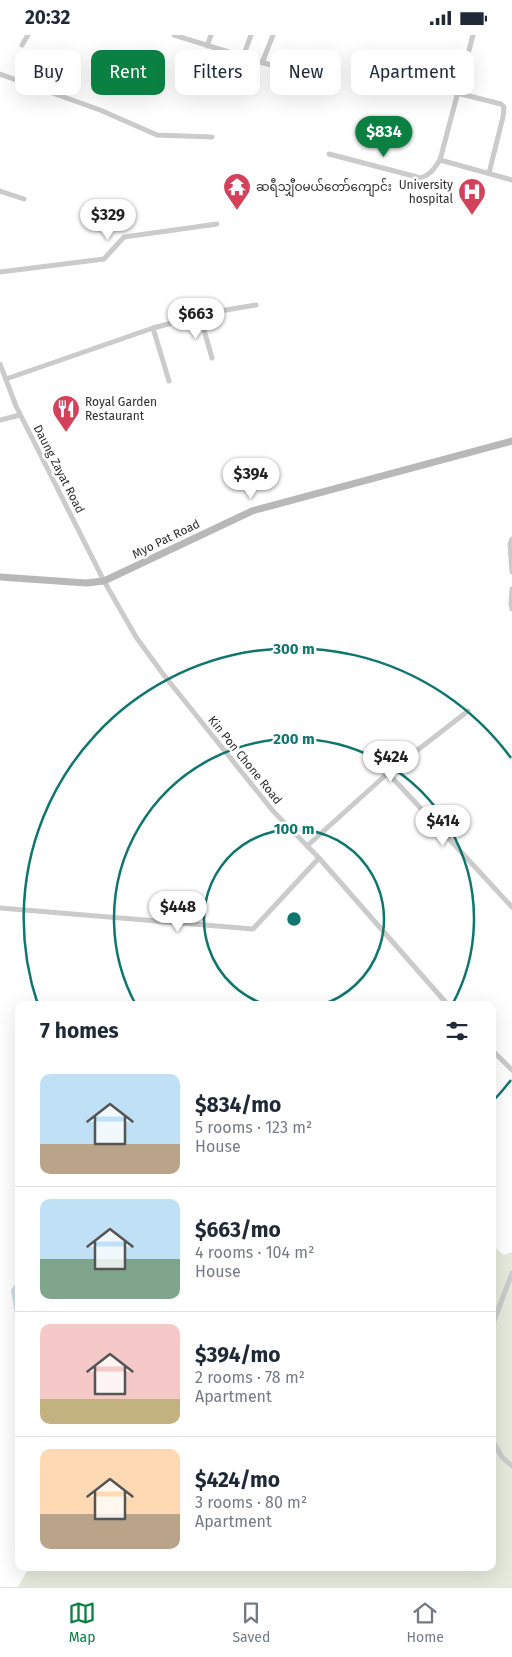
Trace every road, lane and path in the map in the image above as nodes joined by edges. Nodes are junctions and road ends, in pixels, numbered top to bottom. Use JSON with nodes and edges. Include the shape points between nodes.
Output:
{"nodes":[{"id":1,"x":28,"y":35,"type":"edge"},
{"id":2,"x":174,"y":35,"type":"edge"},
{"id":3,"x":211,"y":35,"type":"edge"},
{"id":4,"x":251,"y":35,"type":"edge"},
{"id":5,"x":273,"y":35,"type":"edge"},
{"id":6,"x":472,"y":35,"type":"edge"},
{"id":7,"x":22,"y":45,"type":"dead end"},
{"id":8,"x":207,"y":46,"type":"junction"},
{"id":9,"x":220,"y":50,"type":"edge"},
{"id":10,"x":246,"y":50,"type":"edge"},
{"id":11,"x":468,"y":50,"type":"edge"},
{"id":12,"x":262,"y":63,"type":"joint"},
{"id":13,"x":270,"y":65,"type":"edge"},
{"id":14,"x":0,"y":73,"type":"edge"},
{"id":15,"x":456,"y":95,"type":"edge"},
{"id":16,"x":465,"y":95,"type":"edge"},
{"id":17,"x":212,"y":137,"type":"dead end"},
{"id":18,"x":329,"y":154,"type":"dead end"},
{"id":19,"x":440,"y":159,"type":"junction"},
{"id":20,"x":489,"y":173,"type":"junction"},
{"id":21,"x":512,"y":180,"type":"edge"},
{"id":22,"x":0,"y":191,"type":"edge"},
{"id":23,"x":24,"y":199,"type":"dead end"},
{"id":24,"x":217,"y":224,"type":"dead end"},
{"id":25,"x":0,"y":272,"type":"edge"},
{"id":26,"x":256,"y":305,"type":"dead end"},
{"id":27,"x":200,"y":316,"type":"junction"},
{"id":28,"x":153,"y":328,"type":"junction"},
{"id":29,"x":212,"y":358,"type":"dead end"},
{"id":30,"x":0,"y":364,"type":"edge"},
{"id":31,"x":6,"y":379,"type":"junction"},
{"id":32,"x":169,"y":381,"type":"dead end"},
{"id":33,"x":20,"y":415,"type":"junction"},
{"id":34,"x":0,"y":420,"type":"edge"},
{"id":35,"x":512,"y":441,"type":"edge"},
{"id":36,"x":512,"y":539,"type":"edge"},
{"id":37,"x":512,"y":572,"type":"edge"},
{"id":38,"x":0,"y":577,"type":"edge"},
{"id":39,"x":104,"y":581,"type":"junction"},
{"id":40,"x":512,"y":589,"type":"edge"},
{"id":41,"x":512,"y":609,"type":"edge"},
{"id":42,"x":468,"y":711,"type":"dead end"},
{"id":43,"x":388,"y":773,"type":"junction"},
{"id":44,"x":307,"y":845,"type":"junction"},
{"id":45,"x":318,"y":859,"type":"junction"},
{"id":46,"x":512,"y":907,"type":"edge"},
{"id":47,"x":0,"y":909,"type":"edge"},
{"id":48,"x":444,"y":1001,"type":"edge"},
{"id":49,"x":496,"y":1054,"type":"edge"},
{"id":50,"x":512,"y":1070,"type":"edge"},
{"id":51,"x":512,"y":1273,"type":"edge"},
{"id":52,"x":496,"y":1315,"type":"edge"},
{"id":53,"x":496,"y":1447,"type":"edge"},
{"id":54,"x":512,"y":1466,"type":"edge"}],
"edges":[{"from":1,"to":7,"type":"street"},
{"from":2,"to":8,"type":"street"},
{"from":3,"to":8,"type":"street"},
{"from":4,"to":10,"type":"street"},
{"from":5,"to":12,"type":"street"},
{"from":6,"to":11,"type":"street"},
{"from":8,"to":9,"type":"street"},
{"from":12,"to":13,"type":"street"},
{"from":14,"to":17,"type":"street","via":[[157,135]]},
{"from":15,"to":19,"type":"street"},
{"from":16,"to":20,"type":"street","via":[[504,107]]},
{"from":18,"to":19,"type":"street","via":[[420,178],[434,170]]},
{"from":19,"to":20,"type":"street"},
{"from":20,"to":21,"type":"street"},
{"from":22,"to":23,"type":"street"},
{"from":24,"to":25,"type":"street","via":[[124,237],[104,259]]},
{"from":26,"to":27,"type":"street"},
{"from":27,"to":28,"type":"street"},
{"from":27,"to":29,"type":"street"},
{"from":28,"to":31,"type":"street"},
{"from":28,"to":32,"type":"street"},
{"from":30,"to":31,"type":"street","name":"Daung Zayat Road"},
{"from":31,"to":33,"type":"street","name":"Daung Zayat Road"},
{"from":33,"to":34,"type":"street"},
{"from":33,"to":39,"type":"street","name":"Daung Zayat Road"},
{"from":35,"to":39,"type":"main road","name":"Myo Pat Road","via":[[252,511]]},
{"from":36,"to":37,"type":"street"},
{"from":38,"to":39,"type":"main road","name":"Myo Pat Road","via":[[86,583]]},
{"from":39,"to":44,"type":"street","name":"Kin Pon Chone Road","via":[[162,674],[273,811]]},
{"from":40,"to":41,"type":"street"},
{"from":42,"to":43,"type":"street"},
{"from":43,"to":44,"type":"street"},
{"from":43,"to":46,"type":"street"},
{"from":44,"to":45,"type":"street","name":"Kin Pon Chone Road"},
{"from":45,"to":47,"type":"street","via":[[253,929]]},
{"from":45,"to":48,"type":"street","name":"Kin Pon Chone Road"},
{"from":49,"to":50,"type":"street"},
{"from":51,"to":52,"type":"street"},
{"from":53,"to":54,"type":"street"}]}
